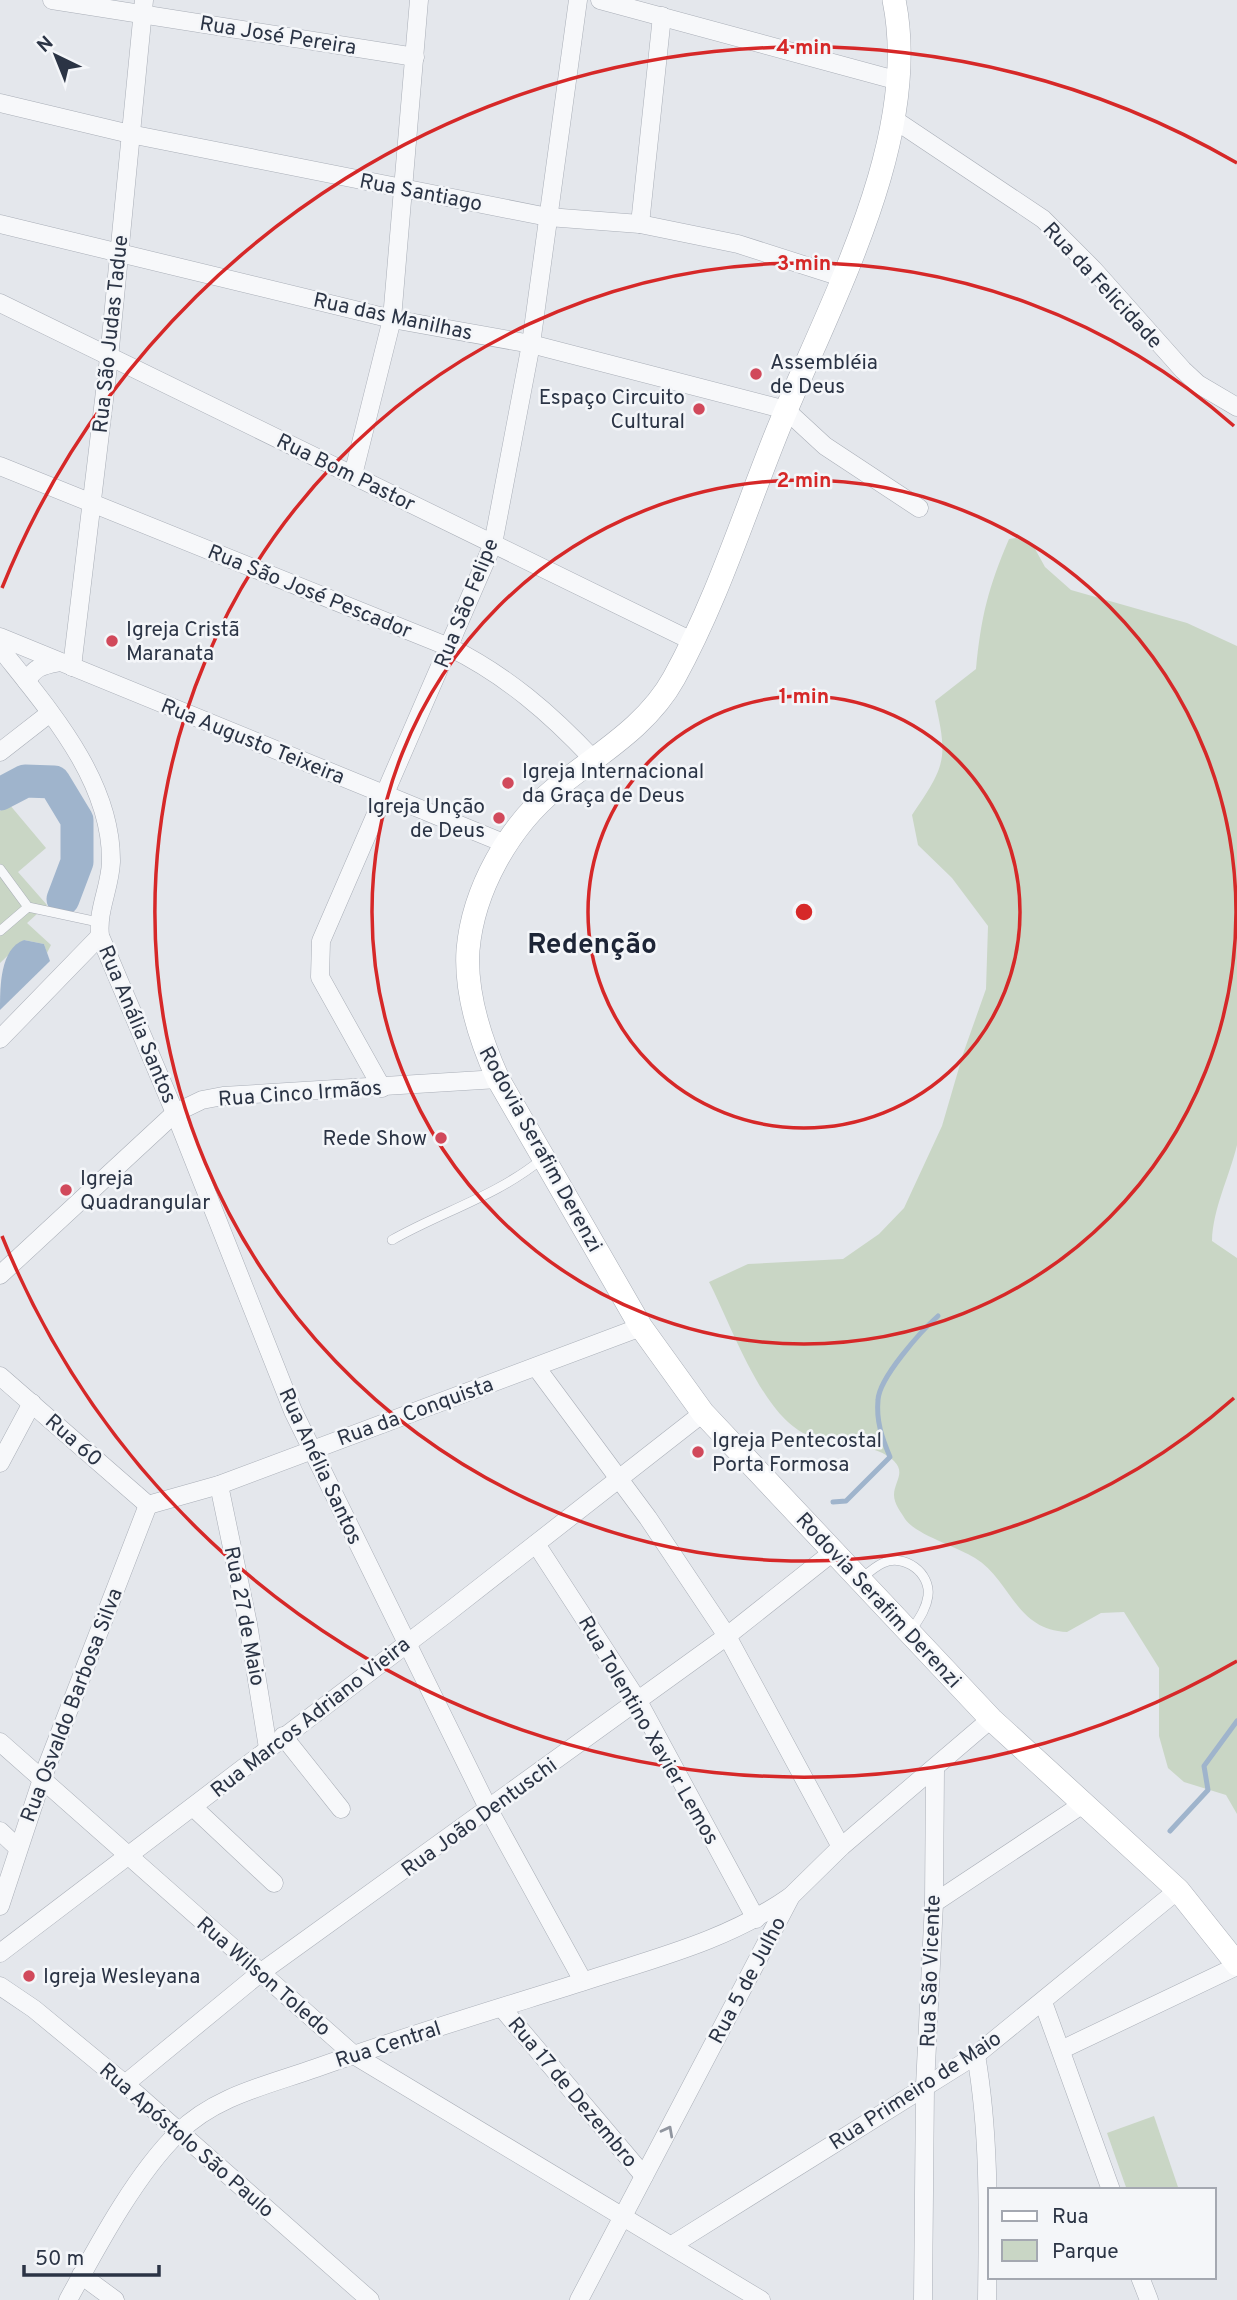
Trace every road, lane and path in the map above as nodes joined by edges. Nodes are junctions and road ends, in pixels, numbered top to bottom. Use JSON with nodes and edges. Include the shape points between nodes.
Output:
{"nodes":[{"id":1,"x":52,"y":0,"type":"edge"},
{"id":2,"x":419,"y":0,"type":"edge"},
{"id":3,"x":578,"y":0,"type":"edge"},
{"id":4,"x":600,"y":0,"type":"edge"},
{"id":5,"x":894,"y":0,"type":"edge"},
{"id":6,"x":143,"y":7,"type":"edge"},
{"id":7,"x":662,"y":16,"type":"junction"},
{"id":8,"x":415,"y":57,"type":"junction"},
{"id":9,"x":899,"y":81,"type":"junction"},
{"id":10,"x":0,"y":103,"type":"edge"},
{"id":11,"x":895,"y":120,"type":"junction"},
{"id":12,"x":130,"y":134,"type":"junction"},
{"id":13,"x":403,"y":188,"type":"junction"},
{"id":14,"x":548,"y":217,"type":"junction"},
{"id":15,"x":0,"y":224,"type":"edge"},
{"id":16,"x":640,"y":224,"type":"junction"},
{"id":17,"x":119,"y":253,"type":"junction"},
{"id":18,"x":841,"y":277,"type":"junction"},
{"id":19,"x":0,"y":303,"type":"edge"},
{"id":20,"x":392,"y":319,"type":"junction"},
{"id":21,"x":531,"y":344,"type":"junction"},
{"id":22,"x":109,"y":358,"type":"junction"},
{"id":23,"x":1237,"y":407,"type":"edge"},
{"id":24,"x":786,"y":410,"type":"junction"},
{"id":25,"x":0,"y":466,"type":"edge"},
{"id":26,"x":353,"y":475,"type":"junction"},
{"id":27,"x":90,"y":503,"type":"junction"},
{"id":28,"x":919,"y":508,"type":"dead end"},
{"id":29,"x":493,"y":544,"type":"junction"},
{"id":30,"x":0,"y":637,"type":"edge"},
{"id":31,"x":692,"y":641,"type":"junction"},
{"id":32,"x":449,"y":647,"type":"junction"},
{"id":33,"x":0,"y":648,"type":"edge"},
{"id":34,"x":66,"y":665,"type":"junction"},
{"id":35,"x":27,"y":682,"type":"junction"},
{"id":36,"x":50,"y":713,"type":"junction"},
{"id":37,"x":0,"y":752,"type":"edge"},
{"id":38,"x":594,"y":760,"type":"junction"},
{"id":39,"x":383,"y":794,"type":"junction"},
{"id":40,"x":506,"y":844,"type":"junction"},
{"id":41,"x":0,"y":869,"type":"edge"},
{"id":42,"x":28,"y":907,"type":"junction"},
{"id":43,"x":99,"y":929,"type":"junction"},
{"id":44,"x":0,"y":931,"type":"edge"},
{"id":45,"x":0,"y":1039,"type":"edge"},
{"id":46,"x":498,"y":1079,"type":"junction"},
{"id":47,"x":382,"y":1088,"type":"junction"},
{"id":48,"x":176,"y":1113,"type":"junction"},
{"id":49,"x":543,"y":1158,"type":"junction"},
{"id":50,"x":392,"y":1240,"type":"dead end"},
{"id":51,"x":0,"y":1275,"type":"edge"},
{"id":52,"x":640,"y":1327,"type":"junction"},
{"id":53,"x":536,"y":1367,"type":"junction"},
{"id":54,"x":0,"y":1376,"type":"edge"},
{"id":55,"x":32,"y":1403,"type":"junction"},
{"id":56,"x":703,"y":1413,"type":"junction"},
{"id":57,"x":311,"y":1448,"type":"junction"},
{"id":58,"x":0,"y":1463,"type":"edge"},
{"id":59,"x":620,"y":1480,"type":"junction"},
{"id":60,"x":219,"y":1485,"type":"junction"},
{"id":61,"x":148,"y":1505,"type":"junction"},
{"id":62,"x":536,"y":1544,"type":"junction"},
{"id":63,"x":833,"y":1552,"type":"junction"},
{"id":64,"x":860,"y":1580,"type":"junction"},
{"id":65,"x":910,"y":1633,"type":"junction"},
{"id":66,"x":727,"y":1636,"type":"junction"},
{"id":67,"x":405,"y":1643,"type":"junction"},
{"id":68,"x":638,"y":1701,"type":"junction"},
{"id":69,"x":991,"y":1719,"type":"junction"},
{"id":70,"x":282,"y":1736,"type":"junction"},
{"id":71,"x":0,"y":1742,"type":"edge"},
{"id":72,"x":268,"y":1748,"type":"junction"},
{"id":73,"x":934,"y":1768,"type":"junction"},
{"id":74,"x":42,"y":1779,"type":"junction"},
{"id":75,"x":1083,"y":1804,"type":"junction"},
{"id":76,"x":193,"y":1807,"type":"junction"},
{"id":77,"x":341,"y":1809,"type":"dead end"},
{"id":78,"x":489,"y":1810,"type":"junction"},
{"id":79,"x":0,"y":1831,"type":"edge"},
{"id":80,"x":841,"y":1847,"type":"junction"},
{"id":81,"x":18,"y":1848,"type":"junction"},
{"id":82,"x":128,"y":1856,"type":"junction"},
{"id":83,"x":274,"y":1882,"type":"dead end"},
{"id":84,"x":1178,"y":1890,"type":"junction"},
{"id":85,"x":791,"y":1896,"type":"junction"},
{"id":86,"x":934,"y":1903,"type":"junction"},
{"id":87,"x":0,"y":1906,"type":"edge"},
{"id":88,"x":756,"y":1919,"type":"junction"},
{"id":89,"x":0,"y":1952,"type":"edge"},
{"id":90,"x":1237,"y":1965,"type":"edge"},
{"id":91,"x":260,"y":1973,"type":"junction"},
{"id":92,"x":583,"y":1981,"type":"junction"},
{"id":93,"x":0,"y":1986,"type":"edge"},
{"id":94,"x":1043,"y":2002,"type":"junction"},
{"id":95,"x":502,"y":2008,"type":"junction"},
{"id":96,"x":1063,"y":2049,"type":"junction"},
{"id":97,"x":354,"y":2055,"type":"junction"},
{"id":98,"x":976,"y":2055,"type":"junction"},
{"id":99,"x":125,"y":2084,"type":"junction"},
{"id":100,"x":925,"y":2086,"type":"junction"},
{"id":101,"x":178,"y":2133,"type":"junction"},
{"id":102,"x":644,"y":2176,"type":"junction"},
{"id":103,"x":1110,"y":2188,"type":"edge"},
{"id":104,"x":625,"y":2218,"type":"junction"},
{"id":105,"x":671,"y":2245,"type":"junction"},
{"id":106,"x":81,"y":2275,"type":"junction"},
{"id":107,"x":1141,"y":2279,"type":"edge"},
{"id":108,"x":68,"y":2300,"type":"edge"},
{"id":109,"x":115,"y":2300,"type":"edge"},
{"id":110,"x":370,"y":2300,"type":"edge"},
{"id":111,"x":579,"y":2300,"type":"edge"},
{"id":112,"x":761,"y":2300,"type":"edge"},
{"id":113,"x":923,"y":2300,"type":"edge"},
{"id":114,"x":987,"y":2300,"type":"edge"},
{"id":115,"x":1149,"y":2300,"type":"edge"}],
"edges":[{"from":1,"to":6,"type":"street","name":"Rua José Pereira"},
{"from":2,"to":8,"type":"street"},
{"from":3,"to":14,"type":"street","name":"Rua São Felipe"},
{"from":4,"to":7,"type":"street"},
{"from":5,"to":9,"type":"main road","name":"Rodovia Serafim Derenzi"},
{"from":6,"to":8,"type":"street","name":"Rua José Pereira"},
{"from":6,"to":12,"type":"street","name":"Rua São Judas Tadue"},
{"from":7,"to":9,"type":"street"},
{"from":7,"to":16,"type":"street"},
{"from":8,"to":13,"type":"street"},
{"from":9,"to":11,"type":"main road","name":"Rodovia Serafim Derenzi"},
{"from":10,"to":12,"type":"street","name":"Rua Santiago"},
{"from":11,"to":18,"type":"main road","name":"Rodovia Serafim Derenzi","via":[[869,210]]},
{"from":11,"to":23,"type":"street","name":"Rua da Felicidade","via":[[1043,219],[1183,370]]},
{"from":12,"to":13,"type":"street","name":"Rua Santiago"},
{"from":12,"to":17,"type":"street","name":"Rua São Judas Tadue"},
{"from":13,"to":14,"type":"street","name":"Rua Santiago"},
{"from":13,"to":20,"type":"street"},
{"from":14,"to":16,"type":"street","name":"Rua Santiago"},
{"from":14,"to":21,"type":"street","name":"Rua São Felipe"},
{"from":15,"to":17,"type":"street","name":"Rua das Manilhas"},
{"from":16,"to":18,"type":"street","name":"Rua Santiago","via":[[737,244]]},
{"from":17,"to":20,"type":"street","name":"Rua das Manilhas"},
{"from":17,"to":22,"type":"street","name":"Rua São Judas Tadue"},
{"from":18,"to":24,"type":"main road","name":"Rodovia Serafim Derenzi"},
{"from":19,"to":22,"type":"street","name":"Rua Bom Pastor"},
{"from":20,"to":21,"type":"street","name":"Rua das Manilhas"},
{"from":20,"to":26,"type":"street"},
{"from":21,"to":24,"type":"street","name":"Rua das Manilhas"},
{"from":21,"to":29,"type":"street","name":"Rua São Felipe"},
{"from":22,"to":26,"type":"street","name":"Rua Bom Pastor"},
{"from":22,"to":27,"type":"street","name":"Rua São Judas Tadue"},
{"from":24,"to":28,"type":"street","via":[[825,446]]},
{"from":24,"to":31,"type":"main road","name":"Rodovia Serafim Derenzi"},
{"from":25,"to":27,"type":"street","name":"Rua São José Pescador"},
{"from":26,"to":29,"type":"street","name":"Rua Bom Pastor"},
{"from":27,"to":32,"type":"street","name":"Rua São José Pescador"},
{"from":27,"to":34,"type":"street","name":"Rua São Judas Tadue"},
{"from":29,"to":31,"type":"street","name":"Rua Bom Pastor"},
{"from":29,"to":32,"type":"street","name":"Rua São Felipe"},
{"from":30,"to":34,"type":"street","name":"Rua Augusto Teixeira"},
{"from":31,"to":38,"type":"main road","name":"Rodovia Serafim Derenzi","via":[[654,707]]},
{"from":32,"to":38,"type":"street","name":"Rua São José Pescador","via":[[480,662],[539,704]]},
{"from":32,"to":39,"type":"street","name":"Rua São Felipe"},
{"from":33,"to":35,"type":"street"},
{"from":34,"to":35,"type":"street","via":[[43,665]]},
{"from":34,"to":39,"type":"street","name":"Rua Augusto Teixeira"},
{"from":35,"to":36,"type":"street"},
{"from":36,"to":37,"type":"street"},
{"from":36,"to":43,"type":"street","via":[[81,761],[107,818],[111,864]]},
{"from":38,"to":40,"type":"main road","name":"Rodovia Serafim Derenzi","via":[[553,790]]},
{"from":39,"to":40,"type":"street","name":"Rua Augusto Teixeira"},
{"from":39,"to":47,"type":"street","name":"Rua São Felipe","via":[[321,941],[318,963],[328,993]]},
{"from":40,"to":46,"type":"main road","name":"Rodovia Serafim Derenzi","via":[[478,910],[468,950],[471,999]]},
{"from":41,"to":42,"type":"lane"},
{"from":42,"to":43,"type":"lane"},
{"from":42,"to":44,"type":"lane"},
{"from":43,"to":45,"type":"street"},
{"from":43,"to":48,"type":"street","name":"Rua Anália Santos"},
{"from":46,"to":47,"type":"street","name":"Rua Cinco Irmãos"},
{"from":46,"to":49,"type":"main road","name":"Rodovia Serafim Derenzi"},
{"from":47,"to":48,"type":"street","name":"Rua Cinco Irmãos","via":[[223,1096]]},
{"from":48,"to":51,"type":"street","name":"Rua Cinco Irmãos"},
{"from":48,"to":57,"type":"street","name":"Rua Anélia Santos","via":[[214,1217]]},
{"from":49,"to":50,"type":"lane","via":[[460,1210]]},
{"from":49,"to":52,"type":"main road","name":"Rodovia Serafim Derenzi"},
{"from":52,"to":53,"type":"street","name":"Rua da Conquista"},
{"from":52,"to":56,"type":"main road","name":"Rodovia Serafim Derenzi"},
{"from":53,"to":57,"type":"street","name":"Rua da Conquista"},
{"from":53,"to":59,"type":"street"},
{"from":54,"to":55,"type":"street","name":"Rua 60"},
{"from":55,"to":58,"type":"street"},
{"from":55,"to":61,"type":"street","name":"Rua 60"},
{"from":56,"to":59,"type":"street","name":"Rua Marcos Adriano Vieira"},
{"from":56,"to":63,"type":"main road","name":"Rodovia Serafim Derenzi"},
{"from":57,"to":60,"type":"street","name":"Rua da Conquista"},
{"from":57,"to":67,"type":"street","name":"Rua Anélia Santos"},
{"from":59,"to":62,"type":"street","name":"Rua Marcos Adriano Vieira"},
{"from":59,"to":66,"type":"street"},
{"from":60,"to":61,"type":"street","name":"Rua da Conquista"},
{"from":60,"to":72,"type":"street","name":"Rua 27 de Maio"},
{"from":61,"to":74,"type":"street","name":"Rua Osvaldo Barbosa Silva"},
{"from":62,"to":67,"type":"street","name":"Rua Marcos Adriano Vieira"},
{"from":62,"to":68,"type":"street","name":"Rua Tolentino Xavier Lemos"},
{"from":63,"to":64,"type":"main road","name":"Rodovia Serafim Derenzi"},
{"from":63,"to":66,"type":"street","name":"Rua João Dentuschi"},
{"from":64,"to":65,"type":"main road","name":"Rodovia Serafim Derenzi"},
{"from":64,"to":65,"type":"lane","via":[[884,1562],[895,1560],[919,1571],[926,1579],[928,1598]]},
{"from":65,"to":69,"type":"main road","name":"Rodovia Serafim Derenzi"},
{"from":66,"to":68,"type":"street","name":"Rua João Dentuschi"},
{"from":66,"to":80,"type":"street"},
{"from":67,"to":70,"type":"street","name":"Rua Marcos Adriano Vieira"},
{"from":67,"to":78,"type":"street","name":"Rua Anélia Santos"},
{"from":68,"to":78,"type":"street","name":"Rua João Dentuschi"},
{"from":68,"to":88,"type":"street","name":"Rua Tolentino Xavier Lemos"},
{"from":69,"to":73,"type":"street","name":"Rua 5 de Julho"},
{"from":69,"to":75,"type":"main road","name":"Rodovia Serafim Derenzi"},
{"from":70,"to":72,"type":"street","name":"Rua Marcos Adriano Vieira"},
{"from":70,"to":77,"type":"street"},
{"from":71,"to":74,"type":"street","name":"Rua Wilson Toledo"},
{"from":72,"to":76,"type":"street","name":"Rua Marcos Adriano Vieira"},
{"from":73,"to":80,"type":"street","name":"Rua 5 de Julho"},
{"from":73,"to":86,"type":"street","name":"Rua São Vicente"},
{"from":74,"to":81,"type":"street","name":"Rua Osvaldo Barbosa Silva"},
{"from":74,"to":82,"type":"street","name":"Rua Wilson Toledo"},
{"from":75,"to":84,"type":"main road","name":"Rodovia Serafim Derenzi"},
{"from":75,"to":86,"type":"street"},
{"from":76,"to":82,"type":"street","name":"Rua Marcos Adriano Vieira"},
{"from":76,"to":83,"type":"street"},
{"from":78,"to":91,"type":"street","name":"Rua João Dentuschi"},
{"from":78,"to":92,"type":"street"},
{"from":79,"to":81,"type":"street"},
{"from":80,"to":85,"type":"street","name":"Rua 5 de Julho"},
{"from":81,"to":87,"type":"street","name":"Rua Osvaldo Barbosa Silva"},
{"from":82,"to":89,"type":"street","name":"Rua Marcos Adriano Vieira"},
{"from":82,"to":91,"type":"street","name":"Rua Wilson Toledo"},
{"from":84,"to":90,"type":"main road","name":"Rodovia Serafim Derenzi"},
{"from":84,"to":94,"type":"street","name":"Rua Primeiro de Maio"},
{"from":85,"to":88,"type":"street","name":"Rua Central"},
{"from":102,"to":85,"type":"street","name":"Rua 5 de Julho","one_way":true},
{"from":86,"to":100,"type":"street","name":"Rua São Vicente"},
{"from":88,"to":92,"type":"street","name":"Rua Central","via":[[685,1951]]},
{"from":90,"to":96,"type":"street"},
{"from":91,"to":97,"type":"street","name":"Rua Wilson Toledo"},
{"from":91,"to":99,"type":"street","name":"Rua João Dentuschi"},
{"from":92,"to":95,"type":"street","name":"Rua Central"},
{"from":93,"to":99,"type":"street","name":"Rua Apóstolo São Paulo"},
{"from":94,"to":96,"type":"street"},
{"from":94,"to":98,"type":"street","name":"Rua Primeiro de Maio"},
{"from":95,"to":97,"type":"street","name":"Rua Central"},
{"from":95,"to":102,"type":"street","name":"Rua 17 de Dezembro"},
{"from":96,"to":103,"type":"street"},
{"from":97,"to":101,"type":"street","name":"Rua Central","via":[[236,2095]]},
{"from":97,"to":104,"type":"street","name":"Rua Wilson Toledo"},
{"from":98,"to":100,"type":"street","name":"Rua Primeiro de Maio"},
{"from":98,"to":114,"type":"street","via":[[988,2195]]},
{"from":99,"to":101,"type":"street","name":"Rua Apóstolo São Paulo"},
{"from":100,"to":105,"type":"street","name":"Rua Primeiro de Maio"},
{"from":100,"to":113,"type":"street","name":"Rua São Vicente"},
{"from":101,"to":106,"type":"street","name":"Rua Central","via":[[115,2218]]},
{"from":101,"to":110,"type":"street","name":"Rua Apóstolo São Paulo"},
{"from":102,"to":104,"type":"street","name":"Rua 5 de Julho"},
{"from":104,"to":105,"type":"street","name":"Rua Wilson Toledo"},
{"from":104,"to":111,"type":"street","name":"Rua 5 de Julho"},
{"from":105,"to":112,"type":"street","name":"Rua Wilson Toledo"},
{"from":106,"to":108,"type":"street","name":"Rua Central"},
{"from":106,"to":109,"type":"street"},
{"from":107,"to":115,"type":"street"}]}
